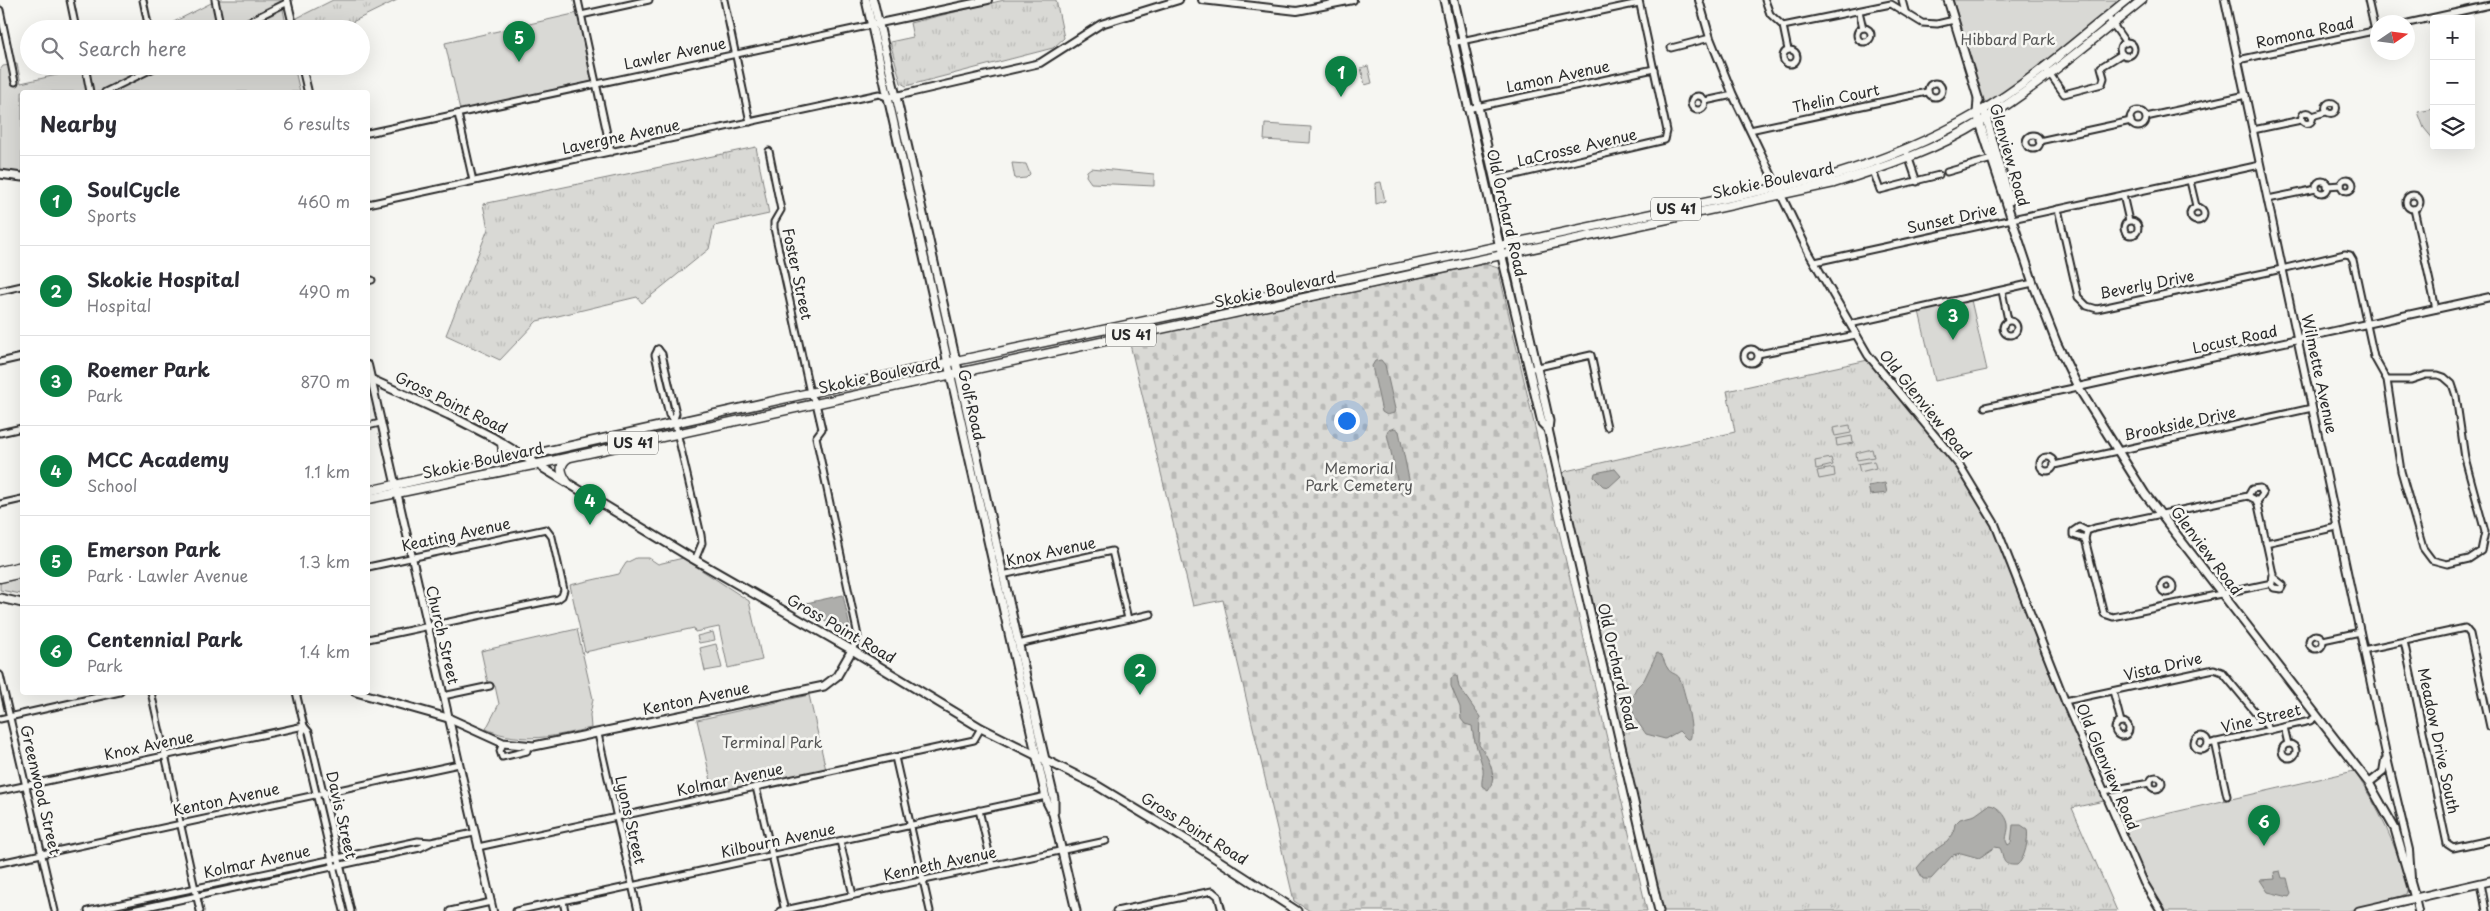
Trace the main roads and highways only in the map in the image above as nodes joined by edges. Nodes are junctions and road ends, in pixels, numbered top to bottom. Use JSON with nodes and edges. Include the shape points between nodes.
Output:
{"nodes":[{"id":1,"x":866,"y":0,"type":"edge"},
{"id":2,"x":873,"y":0,"type":"edge"},
{"id":3,"x":1444,"y":0,"type":"edge"},
{"id":4,"x":1454,"y":0,"type":"edge"},
{"id":5,"x":1948,"y":0,"type":"edge"},
{"id":6,"x":2127,"y":0,"type":"edge"},
{"id":7,"x":2142,"y":0,"type":"edge"},
{"id":8,"x":876,"y":24,"type":"junction"},
{"id":9,"x":2047,"y":70,"type":"junction"},
{"id":10,"x":1982,"y":116,"type":"junction"},
{"id":11,"x":1907,"y":154,"type":"junction"},
{"id":12,"x":0,"y":174,"type":"edge"},
{"id":13,"x":20,"y":177,"type":"edge"},
{"id":14,"x":1778,"y":191,"type":"junction"},
{"id":15,"x":2013,"y":219,"type":"junction"},
{"id":16,"x":1508,"y":243,"type":"junction"},
{"id":17,"x":1499,"y":245,"type":"junction"},
{"id":18,"x":1511,"y":254,"type":"junction"},
{"id":19,"x":1501,"y":256,"type":"junction"},
{"id":20,"x":956,"y":361,"type":"junction"},
{"id":21,"x":947,"y":362,"type":"junction"},
{"id":22,"x":1533,"y":369,"type":"junction"},
{"id":23,"x":958,"y":373,"type":"junction"},
{"id":24,"x":950,"y":375,"type":"junction"},
{"id":25,"x":370,"y":379,"type":"edge"},
{"id":26,"x":502,"y":443,"type":"junction"},
{"id":27,"x":525,"y":457,"type":"junction"},
{"id":28,"x":569,"y":458,"type":"junction"},
{"id":29,"x":498,"y":463,"type":"junction"},
{"id":30,"x":538,"y":464,"type":"junction"},
{"id":31,"x":567,"y":482,"type":"junction"},
{"id":32,"x":395,"y":489,"type":"junction"},
{"id":33,"x":370,"y":491,"type":"edge"},
{"id":34,"x":370,"y":498,"type":"edge"},
{"id":35,"x":20,"y":566,"type":"edge"},
{"id":36,"x":0,"y":571,"type":"edge"},
{"id":37,"x":20,"y":573,"type":"edge"},
{"id":38,"x":998,"y":576,"type":"junction"},
{"id":39,"x":0,"y":578,"type":"edge"},
{"id":40,"x":0,"y":598,"type":"edge"},
{"id":41,"x":20,"y":603,"type":"edge"},
{"id":42,"x":852,"y":650,"type":"junction"},
{"id":43,"x":367,"y":695,"type":"edge"},
{"id":44,"x":1037,"y":754,"type":"junction"},
{"id":45,"x":1044,"y":758,"type":"junction"},
{"id":46,"x":1054,"y":814,"type":"junction"},
{"id":47,"x":2411,"y":879,"type":"joint"},
{"id":48,"x":2490,"y":881,"type":"edge"},
{"id":49,"x":2415,"y":898,"type":"junction"},
{"id":50,"x":1076,"y":911,"type":"edge"},
{"id":51,"x":1297,"y":911,"type":"edge"},
{"id":52,"x":1659,"y":911,"type":"edge"},
{"id":53,"x":2359,"y":911,"type":"edge"}],
"edges":[{"from":1,"to":8,"type":"main road","name":"Golf Road"},
{"from":2,"to":8,"type":"main road","name":"Golf Road"},
{"from":3,"to":17,"type":"main road","name":"Old Orchard Road"},
{"from":4,"to":16,"type":"main road","name":"Old Orchard Road"},
{"from":5,"to":10,"type":"main road","name":"Glenview Road"},
{"from":6,"to":9,"type":"main road","name":"Skokie Boulevard","number":"US 41"},
{"from":7,"to":9,"type":"main road","name":"Skokie Boulevard","number":"US 41"},
{"from":8,"to":20,"type":"main road","name":"Golf Road","via":[[898,96]]},
{"from":8,"to":21,"type":"main road","name":"Golf Road","via":[[886,84]]},
{"from":9,"to":10,"type":"main road","name":"Skokie Boulevard","number":"US 41"},
{"from":10,"to":11,"type":"main road","name":"Skokie Boulevard","number":"US 41"},
{"from":10,"to":15,"type":"main road","name":"Glenview Road","via":[[1992,159]]},
{"from":10,"to":15,"type":"main road","name":"Glenview Road","via":[[2012,207]]},
{"from":11,"to":14,"type":"main road","name":"Skokie Boulevard","number":"US 41"},
{"from":11,"to":14,"type":"main road","name":"Skokie Boulevard","number":"US 41","via":[[1873,171],[1834,183]]},
{"from":12,"to":13,"type":"main road"},
{"from":14,"to":16,"type":"main road","name":"Skokie Boulevard","number":"US 41"},
{"from":14,"to":18,"type":"main road","name":"Skokie Boulevard","number":"US 41"},
{"from":15,"to":47,"type":"main road","name":"Glenview Road","via":[[2057,344],[2116,451],[2161,515],[2369,783],[2395,829]]},
{"from":16,"to":17,"type":"main road","name":"Skokie Boulevard","number":"US 41"},
{"from":16,"to":18,"type":"main road","name":"Old Orchard Road"},
{"from":17,"to":19,"type":"main road","name":"Old Orchard Road"},
{"from":17,"to":20,"type":"main road","name":"Skokie Boulevard","number":"US 41"},
{"from":18,"to":19,"type":"main road","name":"Skokie Boulevard","number":"US 41"},
{"from":18,"to":22,"type":"main road","name":"Old Orchard Road"},
{"from":19,"to":22,"type":"main road","name":"Old Orchard Road"},
{"from":19,"to":23,"type":"main road","name":"Skokie Boulevard","number":"US 41"},
{"from":20,"to":21,"type":"main road","name":"Skokie Boulevard","number":"US 41"},
{"from":20,"to":23,"type":"main road","name":"Golf Road"},
{"from":21,"to":24,"type":"main road","name":"Golf Road"},
{"from":21,"to":27,"type":"main road","name":"Skokie Boulevard","number":"US 41"},
{"from":22,"to":52,"type":"main road","name":"Old Orchard Road","via":[[1549,421],[1548,429]]},
{"from":23,"to":24,"type":"main road","name":"Skokie Boulevard","number":"US 41"},
{"from":23,"to":38,"type":"main road","name":"Golf Road"},
{"from":24,"to":28,"type":"main road","name":"Skokie Boulevard","number":"US 41"},
{"from":24,"to":38,"type":"main road","name":"Golf Road"},
{"from":25,"to":26,"type":"main road","name":"Gross Point Road","via":[[450,414]]},
{"from":26,"to":27,"type":"main road","name":"Gross Point Road"},
{"from":26,"to":29,"type":"main road"},
{"from":27,"to":29,"type":"main road","name":"Skokie Boulevard","number":"US 41"},
{"from":27,"to":30,"type":"main road","name":"Gross Point Road"},
{"from":28,"to":30,"type":"main road","name":"Skokie Boulevard","number":"US 41"},
{"from":28,"to":31,"type":"main road","via":[[561,468]]},
{"from":29,"to":32,"type":"main road","name":"Skokie Boulevard","number":"US 41"},
{"from":30,"to":31,"type":"main road","name":"Gross Point Road"},
{"from":30,"to":32,"type":"main road","name":"Skokie Boulevard","number":"US 41"},
{"from":31,"to":42,"type":"main road","name":"Gross Point Road"},
{"from":32,"to":33,"type":"main road","name":"Skokie Boulevard","number":"US 41"},
{"from":32,"to":34,"type":"main road","name":"Skokie Boulevard","number":"US 41"},
{"from":35,"to":36,"type":"main road"},
{"from":37,"to":39,"type":"main road"},
{"from":38,"to":44,"type":"main road","name":"Golf Road"},
{"from":38,"to":45,"type":"main road","name":"Golf Road","via":[[1018,644]]},
{"from":40,"to":41,"type":"main road"},
{"from":42,"to":43,"type":"main road","name":"Kenton Avenue","via":[[837,676],[824,686],[546,745],[503,743],[448,718]]},
{"from":42,"to":44,"type":"main road","name":"Gross Point Road","via":[[981,728]]},
{"from":44,"to":45,"type":"main road","name":"Gross Point Road"},
{"from":44,"to":46,"type":"main road","name":"Golf Road","via":[[1046,796]]},
{"from":45,"to":46,"type":"main road","name":"Golf Road","via":[[1054,798]]},
{"from":45,"to":51,"type":"main road","name":"Gross Point Road","via":[[1081,776],[1181,836]]},
{"from":46,"to":50,"type":"main road","name":"Golf Road"},
{"from":47,"to":49,"type":"main road","name":"Wilmette Avenue"},
{"from":48,"to":49,"type":"main road"},
{"from":49,"to":53,"type":"main road"}]}
